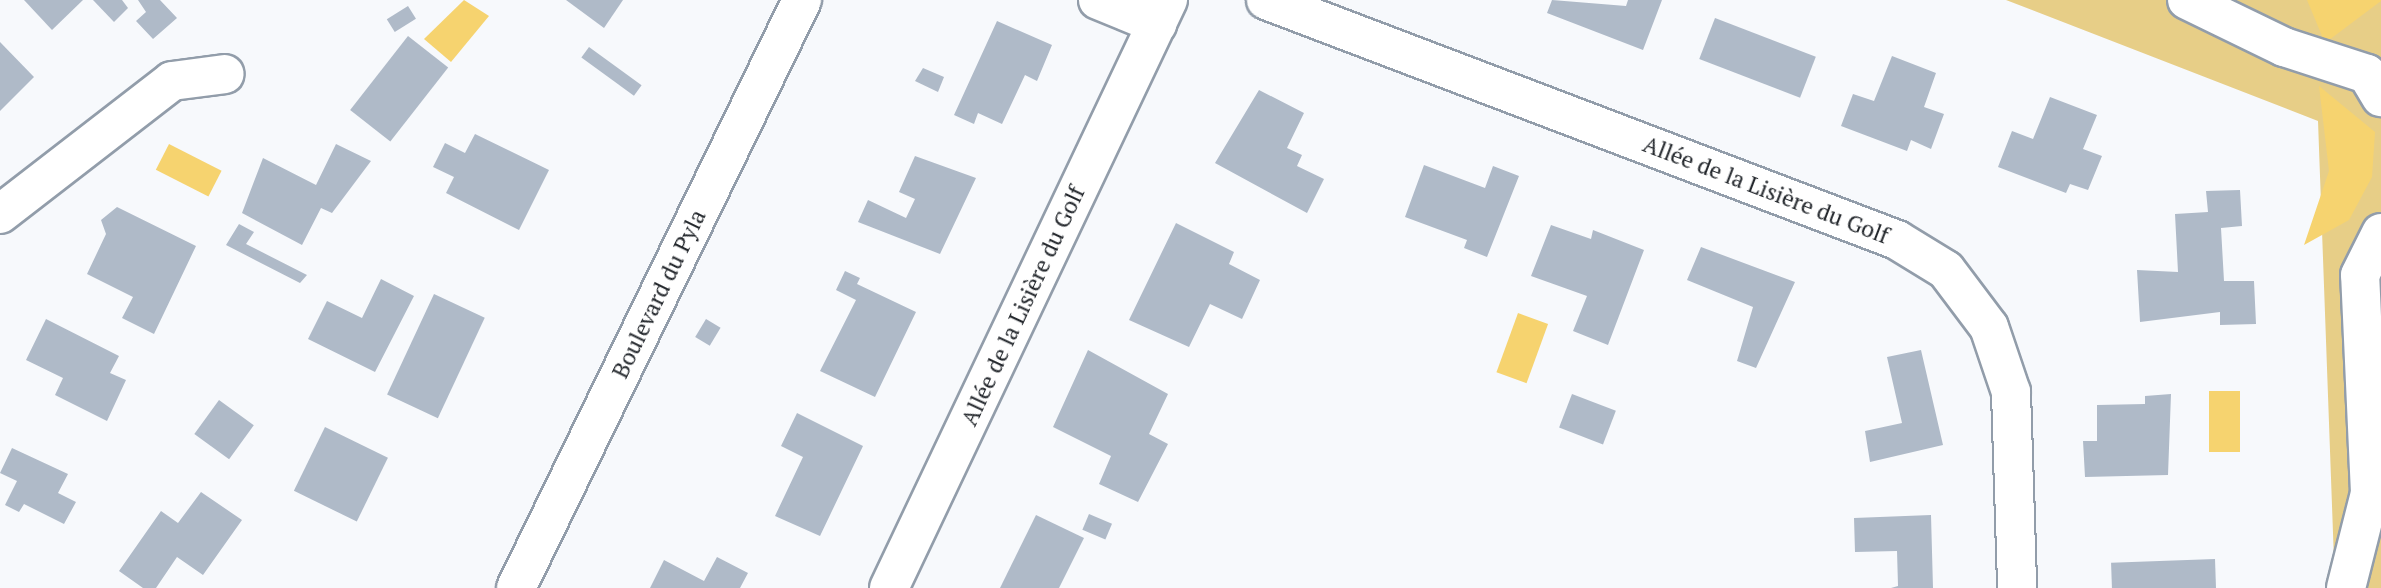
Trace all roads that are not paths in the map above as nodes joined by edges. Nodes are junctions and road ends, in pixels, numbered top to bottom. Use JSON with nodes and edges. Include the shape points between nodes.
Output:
{"nodes":[{"id":1,"x":802,"y":0,"type":"edge"},
{"id":2,"x":1098,"y":0,"type":"edge"},
{"id":3,"x":1266,"y":0,"type":"edge"},
{"id":4,"x":2187,"y":0,"type":"edge"},
{"id":5,"x":1162,"y":12,"type":"edge"},
{"id":6,"x":225,"y":74,"type":"dead end"},
{"id":7,"x":2381,"y":97,"type":"edge"},
{"id":8,"x":0,"y":214,"type":"edge"},
{"id":9,"x":2381,"y":233,"type":"edge"},
{"id":10,"x":516,"y":588,"type":"edge"},
{"id":11,"x":889,"y":588,"type":"edge"},
{"id":12,"x":2017,"y":588,"type":"edge"},
{"id":13,"x":2346,"y":588,"type":"edge"}],
"edges":[{"from":1,"to":10,"type":"street","name":"Boulevard du Pyla"},
{"from":2,"to":5,"type":"street","name":"Allée de la Lisière du Golf"},
{"from":3,"to":12,"type":"street","name":"Allée de la Lisière du Golf","via":[[1897,240],[1946,270],[1989,327],[2011,392]]},
{"from":4,"to":7,"type":"street","via":[[2284,47],[2367,74]]},
{"from":5,"to":11,"type":"street","name":"Allée de la Lisière du Golf"},
{"from":6,"to":8,"type":"street","via":[[172,81]]},
{"from":9,"to":13,"type":"street","via":[[2360,275],[2370,493]]}]}
